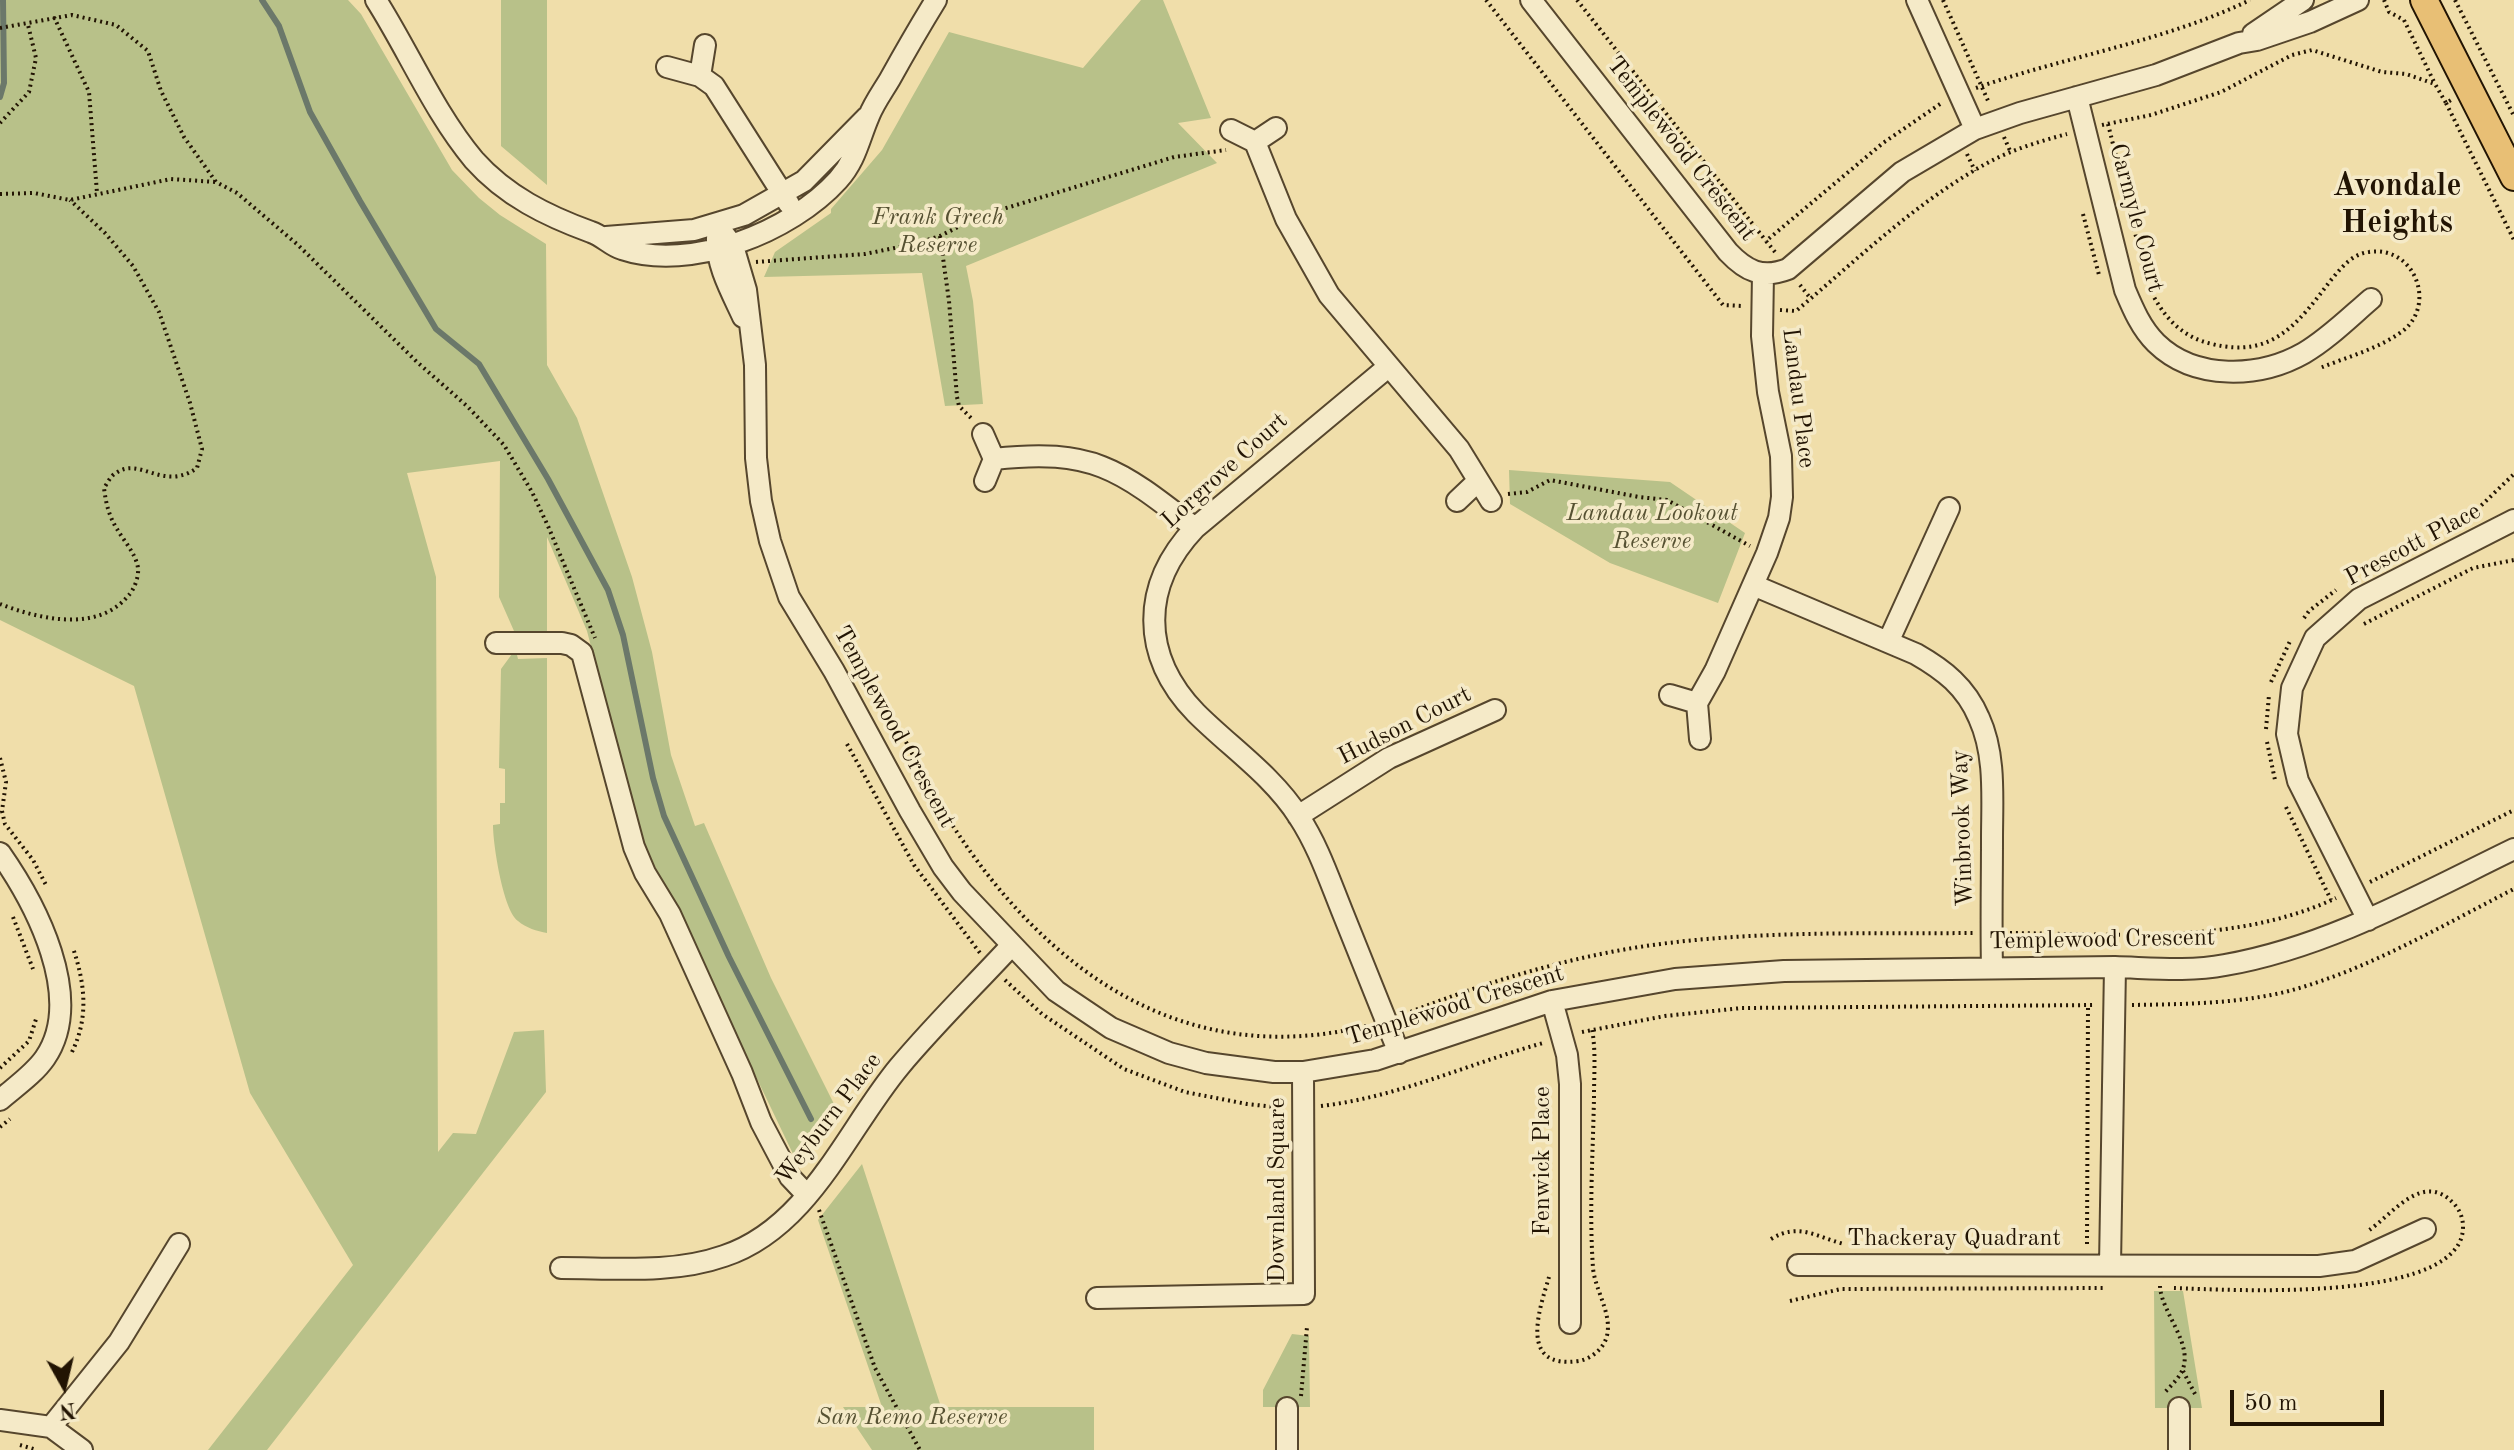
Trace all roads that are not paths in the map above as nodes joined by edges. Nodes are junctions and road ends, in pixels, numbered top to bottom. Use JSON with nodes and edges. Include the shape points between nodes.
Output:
{"nodes":[{"id":1,"x":376,"y":0,"type":"edge"},
{"id":2,"x":936,"y":0,"type":"edge"},
{"id":3,"x":1531,"y":0,"type":"edge"},
{"id":4,"x":1917,"y":0,"type":"edge"},
{"id":5,"x":2303,"y":0,"type":"edge"},
{"id":6,"x":2358,"y":0,"type":"edge"},
{"id":7,"x":2424,"y":0,"type":"edge"},
{"id":8,"x":2239,"y":43,"type":"junction"},
{"id":9,"x":705,"y":45,"type":"dead end"},
{"id":10,"x":667,"y":67,"type":"dead end"},
{"id":11,"x":700,"y":76,"type":"junction"},
{"id":12,"x":2077,"y":97,"type":"junction"},
{"id":13,"x":869,"y":116,"type":"junction"},
{"id":14,"x":1276,"y":128,"type":"dead end"},
{"id":15,"x":1975,"y":129,"type":"junction"},
{"id":16,"x":1231,"y":130,"type":"dead end"},
{"id":17,"x":1255,"y":142,"type":"junction"},
{"id":18,"x":2514,"y":177,"type":"edge"},
{"id":19,"x":783,"y":194,"type":"junction"},
{"id":20,"x":796,"y":214,"type":"junction"},
{"id":21,"x":717,"y":225,"type":"junction"},
{"id":22,"x":606,"y":237,"type":"junction"},
{"id":23,"x":725,"y":248,"type":"junction"},
{"id":24,"x":1763,"y":274,"type":"junction"},
{"id":25,"x":2371,"y":299,"type":"dead end"},
{"id":26,"x":1388,"y":367,"type":"junction"},
{"id":27,"x":983,"y":434,"type":"road end"},
{"id":28,"x":994,"y":459,"type":"junction"},
{"id":29,"x":985,"y":481,"type":"dead end"},
{"id":30,"x":1477,"y":482,"type":"junction"},
{"id":31,"x":1457,"y":501,"type":"dead end"},
{"id":32,"x":1491,"y":501,"type":"road end"},
{"id":33,"x":1949,"y":508,"type":"dead end"},
{"id":34,"x":2514,"y":520,"type":"edge"},
{"id":35,"x":1195,"y":528,"type":"junction"},
{"id":36,"x":1753,"y":585,"type":"junction"},
{"id":37,"x":1889,"y":640,"type":"junction"},
{"id":38,"x":496,"y":643,"type":"dead end"},
{"id":39,"x":1670,"y":695,"type":"dead end"},
{"id":40,"x":1697,"y":703,"type":"junction"},
{"id":41,"x":1495,"y":710,"type":"dead end"},
{"id":42,"x":1700,"y":739,"type":"dead end"},
{"id":43,"x":1298,"y":816,"type":"junction"},
{"id":44,"x":2514,"y":849,"type":"edge"},
{"id":45,"x":0,"y":853,"type":"edge"},
{"id":46,"x":2368,"y":920,"type":"junction"},
{"id":47,"x":1011,"y":946,"type":"junction"},
{"id":48,"x":2115,"y":967,"type":"junction"},
{"id":49,"x":1992,"y":968,"type":"junction"},
{"id":50,"x":1552,"y":1001,"type":"junction"},
{"id":51,"x":1399,"y":1053,"type":"junction"},
{"id":52,"x":1303,"y":1072,"type":"junction"},
{"id":53,"x":0,"y":1100,"type":"edge"},
{"id":54,"x":807,"y":1195,"type":"junction"},
{"id":55,"x":2425,"y":1229,"type":"dead end"},
{"id":56,"x":179,"y":1244,"type":"dead end"},
{"id":57,"x":1798,"y":1265,"type":"dead end"},
{"id":58,"x":2110,"y":1265,"type":"junction"},
{"id":59,"x":561,"y":1268,"type":"dead end"},
{"id":60,"x":1097,"y":1298,"type":"dead end"},
{"id":61,"x":1570,"y":1323,"type":"dead end"},
{"id":62,"x":2171,"y":1401,"type":"road end"},
{"id":63,"x":1293,"y":1408,"type":"road end"},
{"id":64,"x":0,"y":1420,"type":"edge"},
{"id":65,"x":51,"y":1427,"type":"junction"},
{"id":66,"x":82,"y":1450,"type":"edge"},
{"id":67,"x":1287,"y":1450,"type":"edge"},
{"id":68,"x":2179,"y":1450,"type":"edge"}],
"edges":[{"from":1,"to":22,"type":"street","via":[[455,135],[493,179],[540,211]]},
{"from":2,"to":13,"type":"street"},
{"from":3,"to":24,"type":"street","name":"Templewood Crescent","via":[[1728,252],[1744,268]]},
{"from":4,"to":15,"type":"street"},
{"from":5,"to":8,"type":"street","name":"Templewood Crescent"},
{"from":6,"to":8,"type":"street","name":"Templewood Crescent","via":[[2310,22]]},
{"from":7,"to":18,"type":"main road"},
{"from":8,"to":12,"type":"street","name":"Templewood Crescent","via":[[2156,75]]},
{"from":9,"to":11,"type":"street"},
{"from":10,"to":11,"type":"street"},
{"from":11,"to":19,"type":"street","via":[[714,86]]},
{"from":12,"to":15,"type":"street","name":"Templewood Crescent"},
{"from":12,"to":25,"type":"street","name":"Carmyle Court","via":[[2125,290],[2156,343],[2202,367],[2254,371],[2307,351]]},
{"from":13,"to":19,"type":"street","via":[[814,172]]},
{"from":13,"to":20,"type":"street","via":[[848,167]]},
{"from":14,"to":17,"type":"street"},
{"from":15,"to":24,"type":"street","name":"Templewood Crescent","via":[[1902,172],[1788,269]]},
{"from":16,"to":17,"type":"street"},
{"from":17,"to":26,"type":"street","via":[[1313,270]]},
{"from":19,"to":20,"type":"street"},
{"from":19,"to":21,"type":"street"},
{"from":20,"to":23,"type":"street"},
{"from":21,"to":22,"type":"street"},
{"from":21,"to":23,"type":"street","name":"Templewood Crescent"},
{"from":22,"to":23,"type":"street","via":[[620,249],[642,254]]},
{"from":23,"to":47,"type":"street","name":"Templewood Crescent","via":[[746,290],[755,365],[758,481],[783,582],[943,867]]},
{"from":24,"to":36,"type":"street","name":"Landau Place","via":[[1764,363],[1783,478],[1779,518]]},
{"from":26,"to":30,"type":"street","via":[[1459,449]]},
{"from":26,"to":35,"type":"street","name":"Lorgrove Court"},
{"from":27,"to":28,"type":"street"},
{"from":28,"to":29,"type":"street"},
{"from":28,"to":35,"type":"street","via":[[1042,455],[1091,462],[1137,483]]},
{"from":30,"to":31,"type":"street"},
{"from":30,"to":32,"type":"street"},
{"from":33,"to":37,"type":"street"},
{"from":34,"to":46,"type":"street","name":"Prescott Place","via":[[2359,599],[2315,638],[2292,688],[2287,734],[2298,781]]},
{"from":35,"to":43,"type":"street","name":"Lorgrove Court","via":[[1170,557],[1159,584],[1154,616],[1160,650],[1194,711],[1257,767]]},
{"from":36,"to":37,"type":"street","name":"Winbrook Way"},
{"from":36,"to":40,"type":"street","name":"Landau Place"},
{"from":37,"to":49,"type":"street","name":"Winbrook Way","via":[[1940,668],[1979,717],[1991,763]]},
{"from":38,"to":54,"type":"street","via":[[562,643],[582,653],[639,860],[670,914],[782,1164]]},
{"from":39,"to":40,"type":"street"},
{"from":40,"to":42,"type":"street"},
{"from":41,"to":43,"type":"street","name":"Hudson Court","via":[[1389,758]]},
{"from":43,"to":51,"type":"street","name":"Lorgrove Court"},
{"from":44,"to":46,"type":"street","name":"Templewood Crescent"},
{"from":45,"to":53,"type":"street","via":[[24,887],[61,992],[58,1026],[46,1057]]},
{"from":46,"to":48,"type":"street","name":"Templewood Crescent","via":[[2277,954],[2222,966]]},
{"from":47,"to":52,"type":"street","name":"Templewood Crescent","via":[[1056,991],[1111,1028],[1154,1047],[1206,1063]]},
{"from":47,"to":54,"type":"street","name":"Weyburn Place","via":[[899,1067]]},
{"from":48,"to":49,"type":"street","name":"Templewood Crescent"},
{"from":48,"to":58,"type":"street"},
{"from":49,"to":50,"type":"street","name":"Templewood Crescent","via":[[1715,974]]},
{"from":50,"to":51,"type":"street","name":"Templewood Crescent"},
{"from":50,"to":61,"type":"street","name":"Fenwick Place","via":[[1570,1084]]},
{"from":51,"to":52,"type":"street","name":"Templewood Crescent"},
{"from":52,"to":60,"type":"street","name":"Downland Square","via":[[1304,1294]]},
{"from":54,"to":59,"type":"street","name":"Weyburn Place","via":[[769,1232],[725,1256],[670,1267]]},
{"from":55,"to":58,"type":"street","name":"Thackeray Quadrant","via":[[2355,1261],[2319,1266],[2160,1277]]},
{"from":56,"to":65,"type":"street","via":[[119,1342]]},
{"from":57,"to":58,"type":"street","name":"Thackeray Quadrant"},
{"from":62,"to":68,"type":"street"},
{"from":63,"to":67,"type":"street"},
{"from":64,"to":65,"type":"street"},
{"from":65,"to":66,"type":"street"}]}
